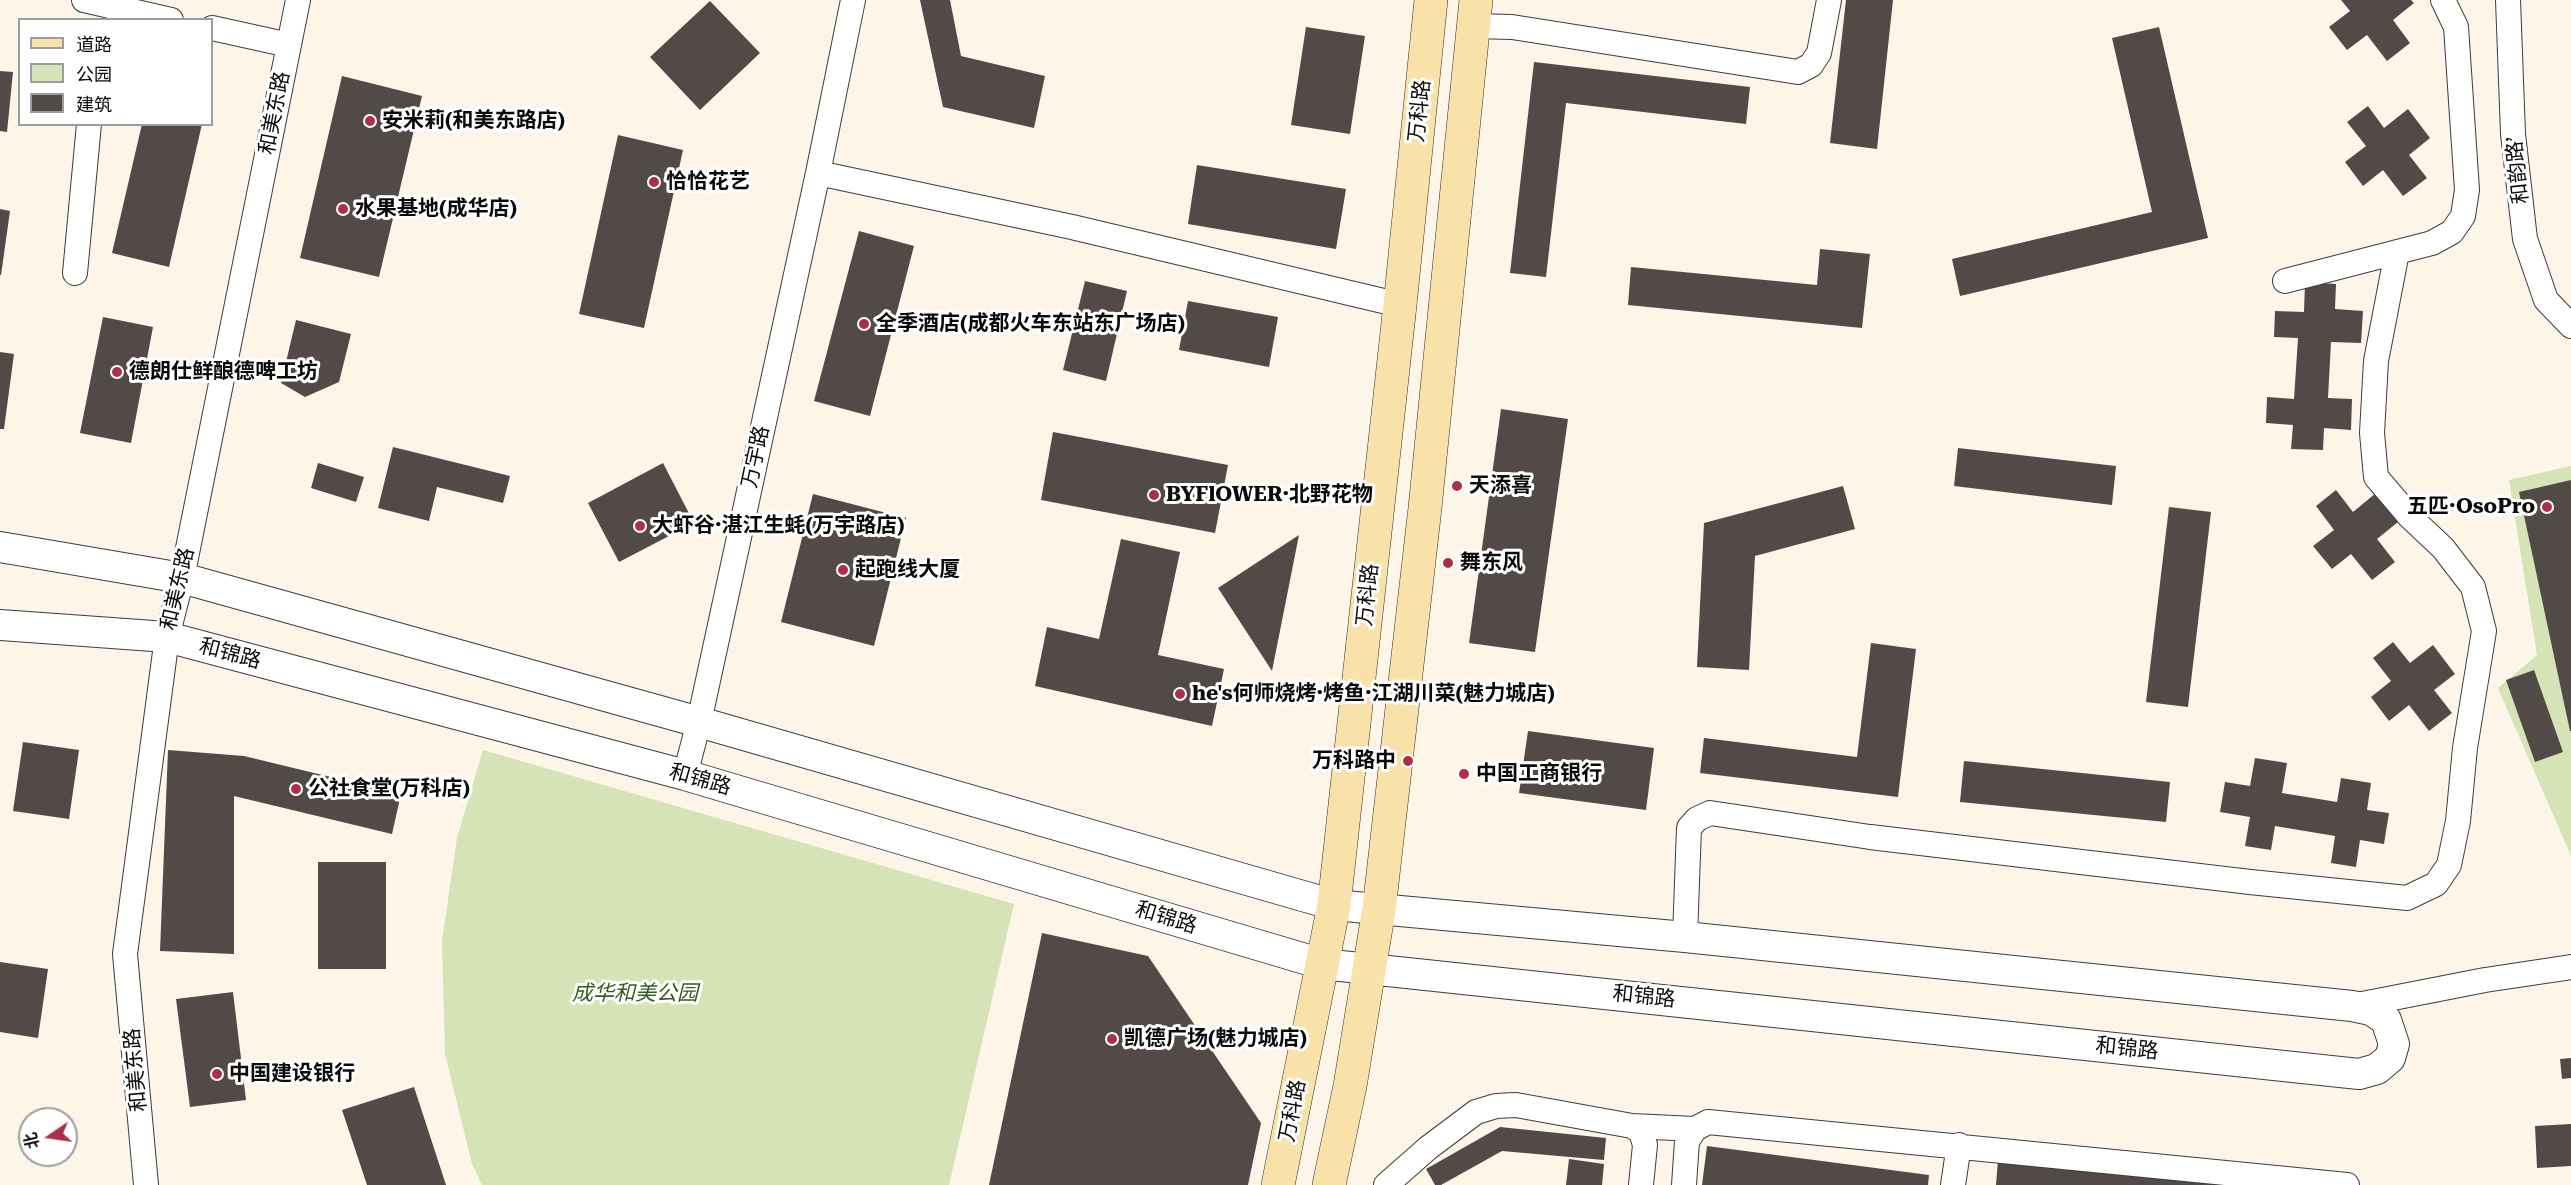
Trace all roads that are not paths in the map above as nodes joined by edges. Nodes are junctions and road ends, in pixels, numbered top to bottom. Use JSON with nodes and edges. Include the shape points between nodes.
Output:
{"nodes":[{"id":1,"x":298,"y":0,"type":"edge"},
{"id":2,"x":850,"y":0,"type":"edge"},
{"id":3,"x":1431,"y":0,"type":"edge"},
{"id":4,"x":1829,"y":0,"type":"edge"},
{"id":5,"x":2444,"y":0,"type":"edge"},
{"id":6,"x":2508,"y":0,"type":"edge"},
{"id":7,"x":96,"y":6,"type":"edge"},
{"id":8,"x":1475,"y":13,"type":"edge"},
{"id":9,"x":160,"y":18,"type":"edge"},
{"id":10,"x":213,"y":28,"type":"edge"},
{"id":11,"x":289,"y":45,"type":"junction"},
{"id":12,"x":89,"y":126,"type":"edge"},
{"id":13,"x":818,"y":173,"type":"junction"},
{"id":14,"x":2397,"y":252,"type":"junction"},
{"id":15,"x":75,"y":273,"type":"dead end"},
{"id":16,"x":2284,"y":281,"type":"dead end"},
{"id":17,"x":1400,"y":305,"type":"junction"},
{"id":18,"x":2571,"y":326,"type":"edge"},
{"id":19,"x":0,"y":547,"type":"edge"},
{"id":20,"x":182,"y":578,"type":"junction"},
{"id":21,"x":0,"y":625,"type":"edge"},
{"id":22,"x":167,"y":638,"type":"junction"},
{"id":23,"x":699,"y":722,"type":"junction"},
{"id":24,"x":685,"y":775,"type":"junction"},
{"id":25,"x":1334,"y":904,"type":"junction"},
{"id":26,"x":1379,"y":909,"type":"junction"},
{"id":27,"x":1685,"y":937,"type":"junction"},
{"id":28,"x":1322,"y":964,"type":"junction"},
{"id":29,"x":2571,"y":967,"type":"edge"},
{"id":30,"x":1368,"y":969,"type":"junction"},
{"id":31,"x":2352,"y":1006,"type":"junction"},
{"id":32,"x":1632,"y":1126,"type":"junction"},
{"id":33,"x":1695,"y":1130,"type":"junction"},
{"id":34,"x":1959,"y":1145,"type":"junction"},
{"id":35,"x":146,"y":1185,"type":"edge"},
{"id":36,"x":1278,"y":1185,"type":"edge"},
{"id":37,"x":1329,"y":1185,"type":"edge"},
{"id":38,"x":1386,"y":1185,"type":"edge"},
{"id":39,"x":1641,"y":1185,"type":"edge"},
{"id":40,"x":1684,"y":1185,"type":"edge"},
{"id":41,"x":1953,"y":1185,"type":"edge"},
{"id":42,"x":2346,"y":1185,"type":"edge"}],
"edges":[{"from":1,"to":11,"type":"street","name":"和美东路"},
{"from":2,"to":13,"type":"street","name":"万宇路"},
{"from":3,"to":17,"type":"main road","name":"万科路"},
{"from":4,"to":8,"type":"street","via":[[1819,53],[1811,66],[1798,72],[1512,27]]},
{"from":5,"to":14,"type":"street","via":[[2456,27],[2467,190],[2463,216],[2452,232],[2432,243]]},
{"from":6,"to":18,"type":"street","name":"和韵路’","via":[[2514,134],[2525,239],[2546,300]]},
{"from":7,"to":9,"type":"street"},
{"from":8,"to":26,"type":"main road","via":[[1425,508]]},
{"from":10,"to":11,"type":"street"},
{"from":11,"to":20,"type":"street","name":"和美东路"},
{"from":12,"to":15,"type":"street"},
{"from":13,"to":17,"type":"street","via":[[1072,227]]},
{"from":13,"to":23,"type":"street","name":"万宇路"},
{"from":14,"to":16,"type":"street"},
{"from":14,"to":27,"type":"street","via":[[2376,361],[2372,433],[2376,477],[2443,548],[2473,587],[2484,631],[2458,821],[2449,865],[2436,884],[2407,898],[1882,838],[1710,813],[1689,828]]},
{"from":17,"to":25,"type":"main road","name":"万科路"},
{"from":19,"to":20,"type":"street"},
{"from":20,"to":22,"type":"street","name":"和美东路"},
{"from":20,"to":23,"type":"street"},
{"from":21,"to":22,"type":"street","name":"和锦路"},
{"from":22,"to":24,"type":"street","name":"和锦路"},
{"from":22,"to":35,"type":"street","name":"和美东路","via":[[125,954]]},
{"from":23,"to":24,"type":"street","name":"万宇路"},
{"from":23,"to":25,"type":"street"},
{"from":24,"to":28,"type":"street","name":"和锦路"},
{"from":25,"to":26,"type":"street"},
{"from":25,"to":28,"type":"main road","name":"万科路"},
{"from":26,"to":27,"type":"street"},
{"from":26,"to":30,"type":"main road"},
{"from":27,"to":31,"type":"street"},
{"from":28,"to":30,"type":"street","name":"和锦路"},
{"from":28,"to":36,"type":"main road","name":"万科路"},
{"from":29,"to":31,"type":"street"},
{"from":30,"to":31,"type":"street","name":"和锦路","via":[[2358,1074],[2377,1069],[2390,1058],[2394,1044],[2386,1020],[2371,1010]]},
{"from":30,"to":37,"type":"main road","via":[[1350,1086]]},
{"from":32,"to":33,"type":"street"},
{"from":32,"to":38,"type":"street","via":[[1516,1105],[1496,1106],[1476,1112]]},
{"from":32,"to":39,"type":"street","via":[[1641,1132],[1646,1145]]},
{"from":33,"to":34,"type":"street","via":[[1708,1122]]},
{"from":33,"to":40,"type":"street","via":[[1687,1141]]},
{"from":34,"to":41,"type":"street"},
{"from":34,"to":42,"type":"street"}]}
